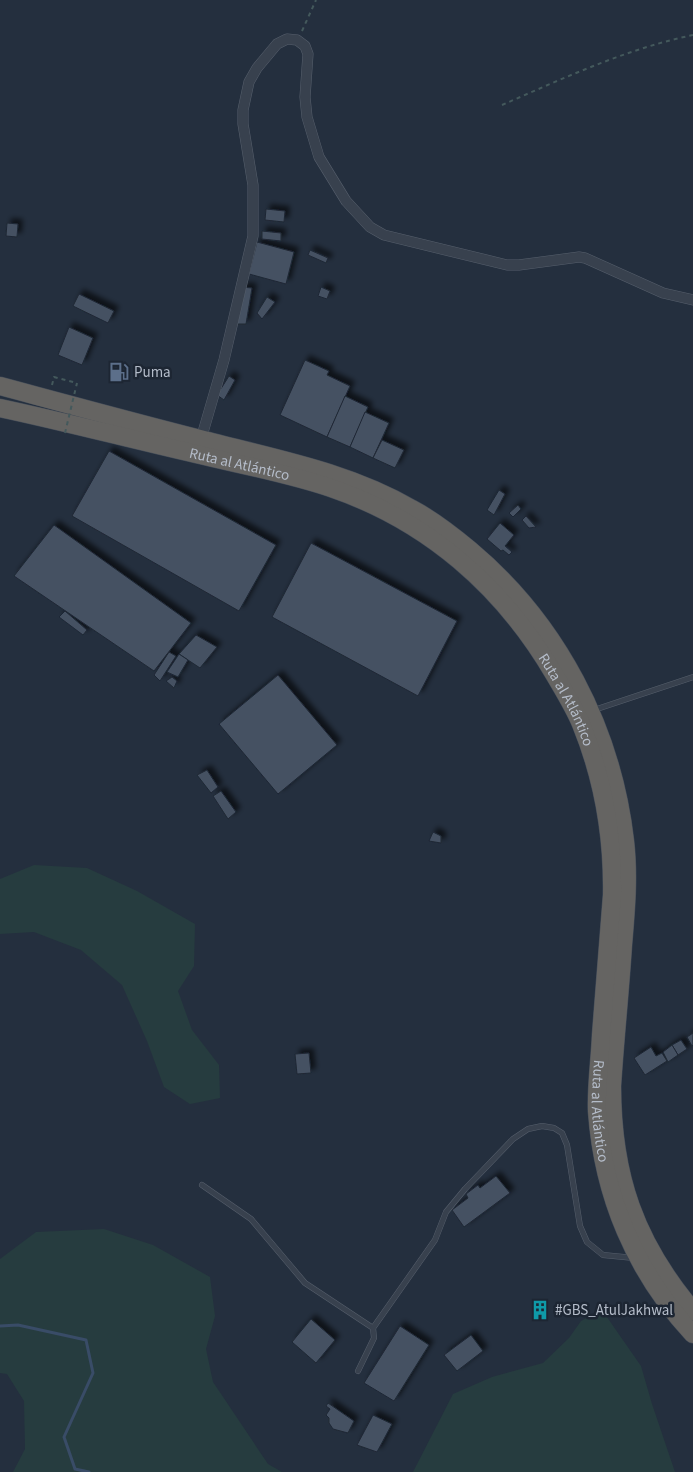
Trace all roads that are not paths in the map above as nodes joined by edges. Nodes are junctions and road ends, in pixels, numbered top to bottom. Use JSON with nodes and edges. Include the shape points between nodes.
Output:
{"nodes":[{"id":1,"x":693,"y":300,"type":"edge"},
{"id":2,"x":0,"y":386,"type":"edge"},
{"id":3,"x":49,"y":399,"type":"junction"},
{"id":4,"x":0,"y":403,"type":"edge"},
{"id":5,"x":0,"y":408,"type":"edge"},
{"id":6,"x":201,"y":440,"type":"junction"},
{"id":7,"x":693,"y":677,"type":"edge"},
{"id":8,"x":591,"y":711,"type":"junction"},
{"id":9,"x":202,"y":1186,"type":"dead end"},
{"id":10,"x":638,"y":1258,"type":"junction"},
{"id":11,"x":693,"y":1311,"type":"edge"},
{"id":12,"x":373,"y":1328,"type":"junction"},
{"id":13,"x":693,"y":1334,"type":"edge"},
{"id":14,"x":358,"y":1371,"type":"dead end"}],
"edges":[{"from":1,"to":6,"type":"street","via":[[675,297],[585,258],[507,265],[384,235],[370,227],[346,201],[319,157],[307,117],[308,54],[305,46],[297,40],[287,40],[277,44],[249,82],[243,117],[253,186],[253,236],[224,360]]},
{"from":2,"to":3,"type":"highway","name":"Ruta al Atlántico"},
{"from":3,"to":4,"type":"highway","via":[[55,407],[48,414]]},
{"from":3,"to":6,"type":"highway","name":"Ruta al Atlántico"},
{"from":5,"to":10,"type":"highway","name":"Ruta al Atlántico","via":[[332,488],[371,504],[442,546],[470,568],[515,615],[539,648],[581,724],[607,817],[612,895],[597,1110],[607,1177],[619,1218]]},
{"from":6,"to":8,"type":"highway","name":"Ruta al Atlántico","via":[[336,475],[412,509],[451,534],[505,582],[525,606],[554,645]]},
{"from":7,"to":8,"type":"lane"},
{"from":8,"to":11,"type":"highway","name":"Ruta al Atlántico","via":[[615,782],[627,870],[612,1086],[615,1145],[626,1194],[649,1248]]},
{"from":9,"to":12,"type":"lane","via":[[252,1219],[305,1283]]},
{"from":10,"to":12,"type":"lane","via":[[603,1255],[587,1242],[580,1226],[567,1145],[562,1133],[542,1126],[528,1129],[513,1138],[446,1212],[436,1240]]},
{"from":10,"to":13,"type":"highway","name":"Ruta al Atlántico","via":[[661,1295]]},
{"from":12,"to":14,"type":"lane","via":[[374,1338]]}]}
